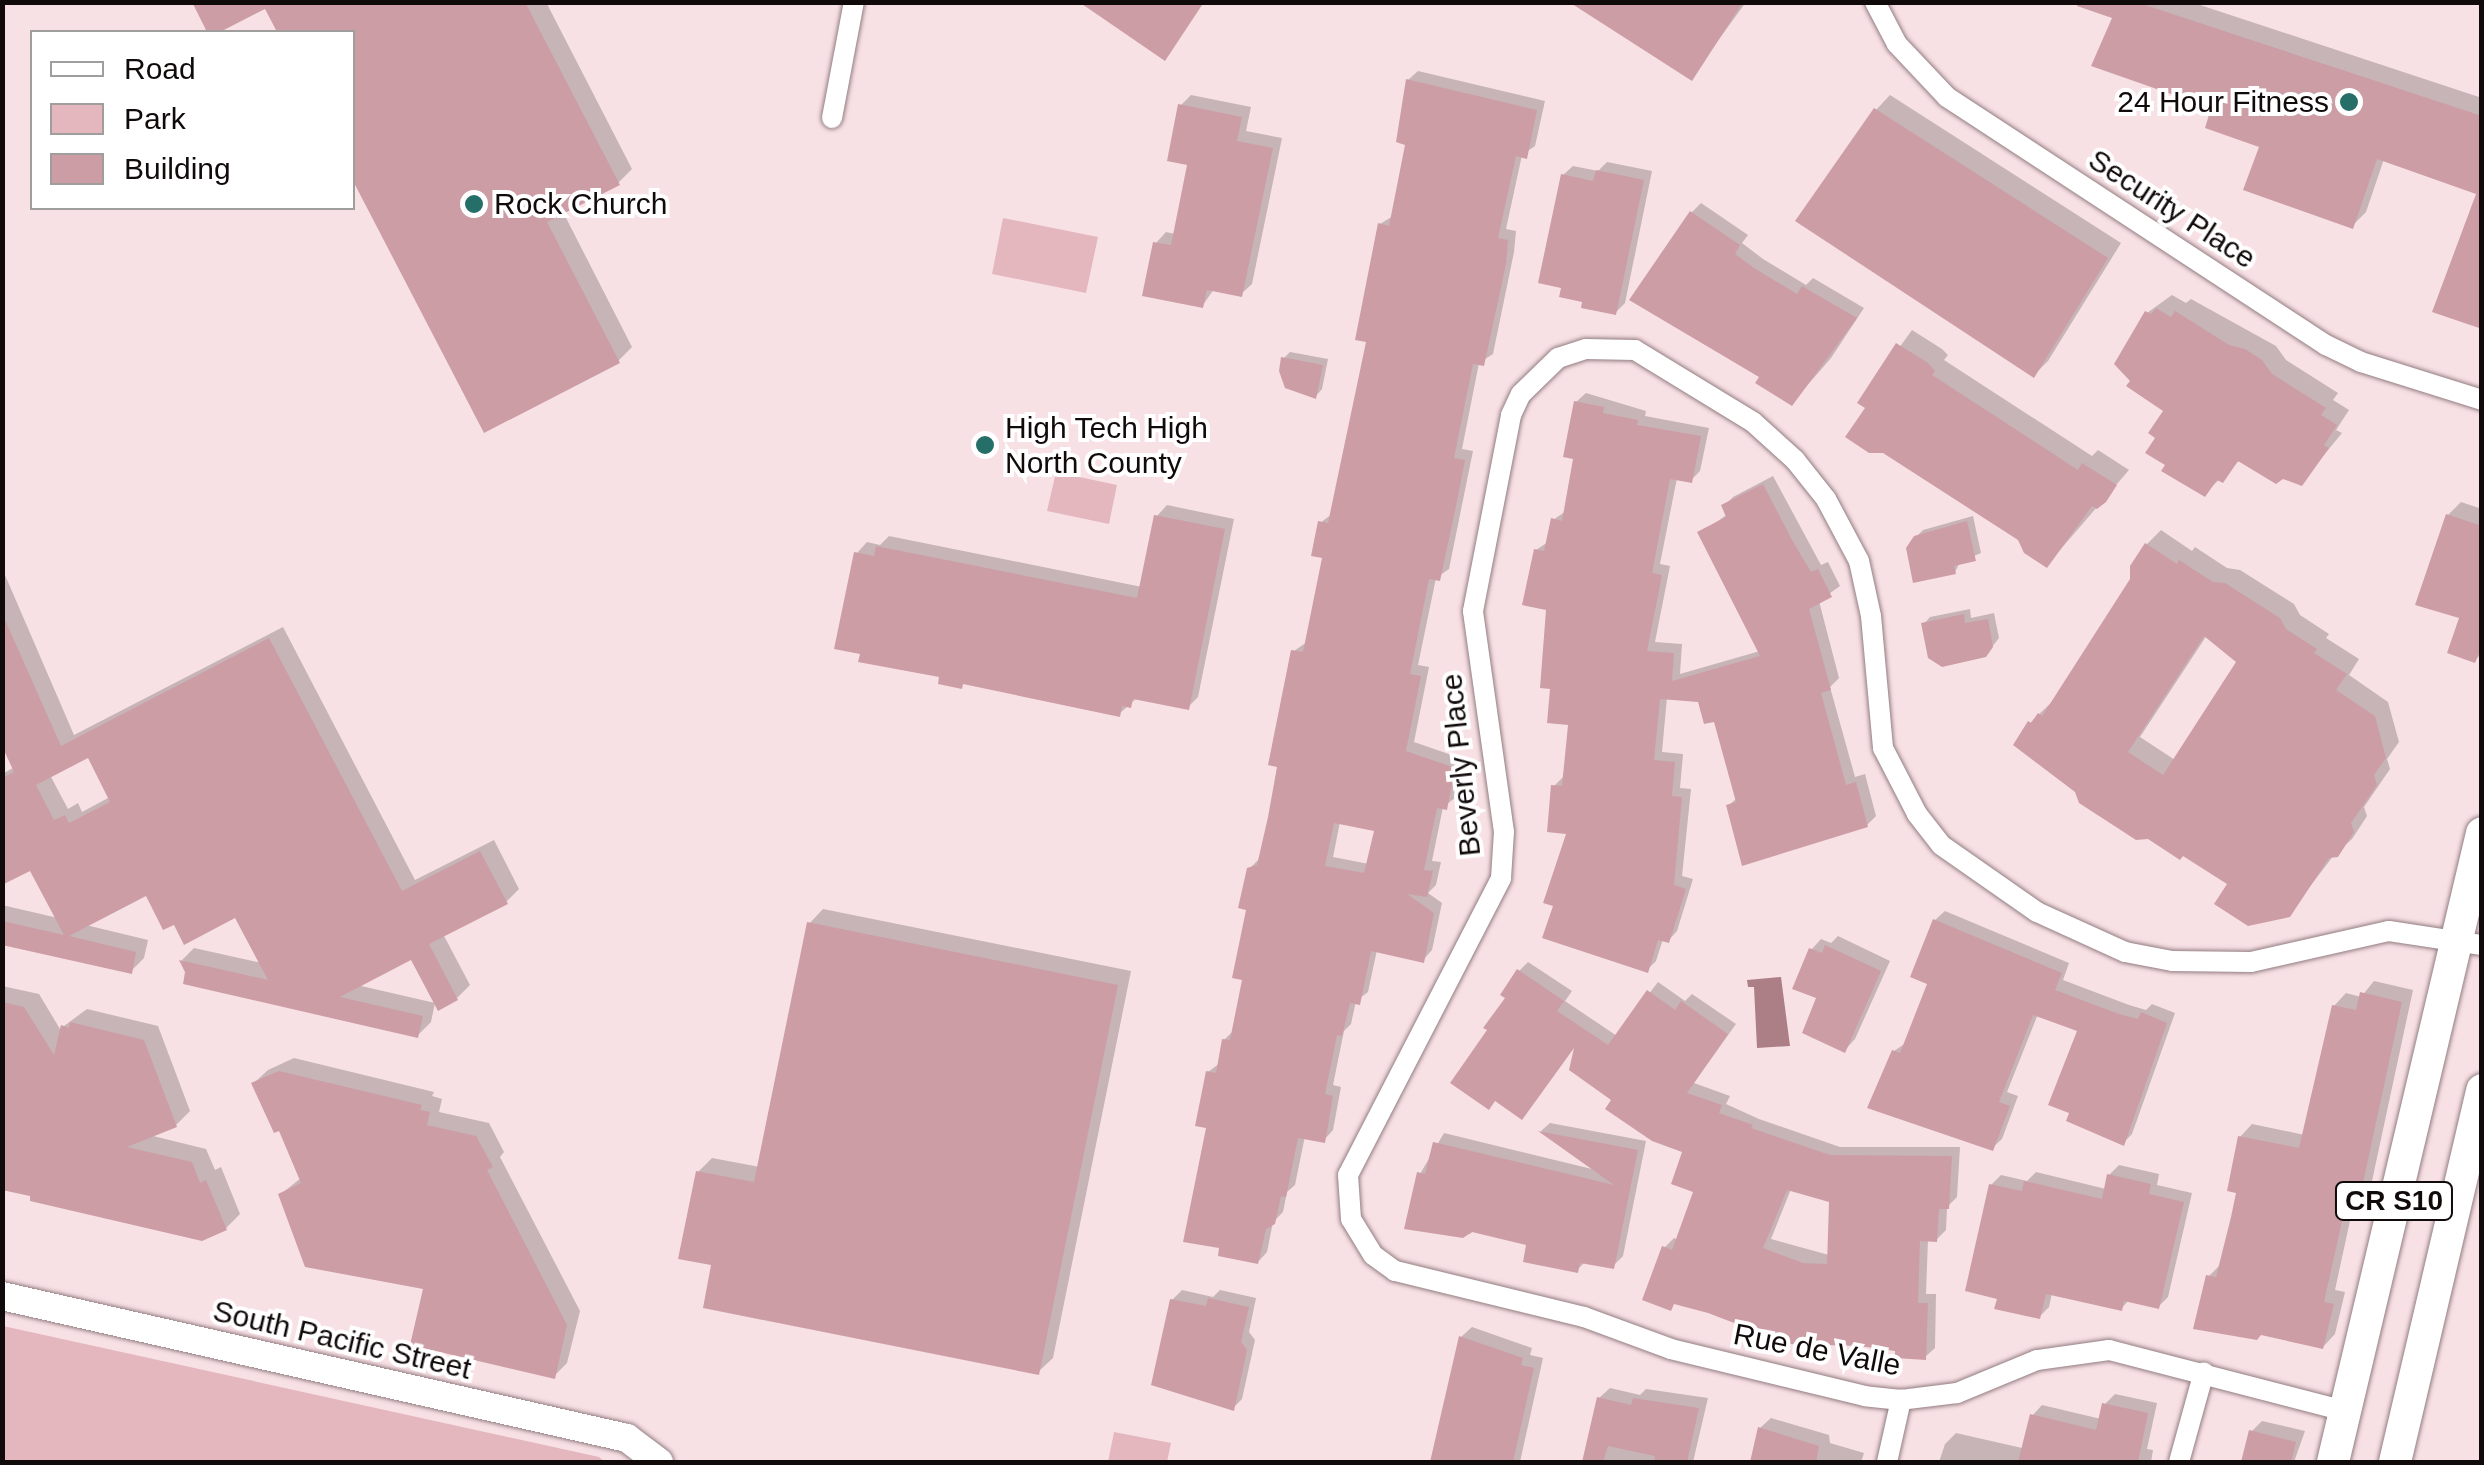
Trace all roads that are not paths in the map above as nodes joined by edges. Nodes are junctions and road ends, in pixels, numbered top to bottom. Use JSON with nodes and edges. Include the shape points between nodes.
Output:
{"nodes":[{"id":1,"x":854,"y":2,"type":"edge"},
{"id":2,"x":1875,"y":2,"type":"edge"},
{"id":3,"x":832,"y":118,"type":"dead end"},
{"id":4,"x":2482,"y":400,"type":"edge"},
{"id":5,"x":2482,"y":833,"type":"edge"},
{"id":6,"x":2468,"y":942,"type":"edge"},
{"id":7,"x":2482,"y":1090,"type":"edge"},
{"id":8,"x":1395,"y":1271,"type":"joint"},
{"id":9,"x":2,"y":1296,"type":"edge"},
{"id":10,"x":2204,"y":1372,"type":"junction"},
{"id":11,"x":1901,"y":1400,"type":"junction"},
{"id":12,"x":2345,"y":1410,"type":"junction"},
{"id":13,"x":660,"y":1462,"type":"edge"},
{"id":14,"x":1887,"y":1462,"type":"edge"},
{"id":15,"x":2179,"y":1462,"type":"edge"},
{"id":16,"x":2333,"y":1462,"type":"edge"},
{"id":17,"x":2395,"y":1462,"type":"edge"}],
"edges":[{"from":1,"to":3,"type":"street"},
{"from":2,"to":4,"type":"street","name":"Security Place","via":[[1897,44],[1963,108],[2326,345]]},
{"from":5,"to":6,"type":"main road","number":"CR S10"},
{"from":6,"to":8,"type":"street","name":"Beverly Place","via":[[2388,932],[2251,962],[2172,962],[2125,952],[2036,912],[1941,845],[1917,814],[1883,748],[1871,616],[1858,561],[1826,499],[1795,460],[1753,422],[1635,350],[1586,349],[1558,358],[1521,394],[1511,415],[1473,611],[1504,832],[1501,878],[1348,1174],[1350,1219],[1373,1255]]},
{"from":6,"to":12,"type":"main road","number":"CR S10"},
{"from":7,"to":17,"type":"main road","number":"CR S10"},
{"from":8,"to":11,"type":"street","name":"Rue de Valle","via":[[1584,1318],[1670,1349]]},
{"from":9,"to":13,"type":"street","name":"South Pacific Street","via":[[627,1438]]},
{"from":10,"to":11,"type":"street","name":"Rue de Valle","via":[[2108,1350],[2037,1360],[1957,1393]]},
{"from":10,"to":12,"type":"street","name":"Rue de Valle"},
{"from":10,"to":15,"type":"street"},
{"from":11,"to":14,"type":"street"},
{"from":12,"to":16,"type":"main road","number":"CR S10"}]}
